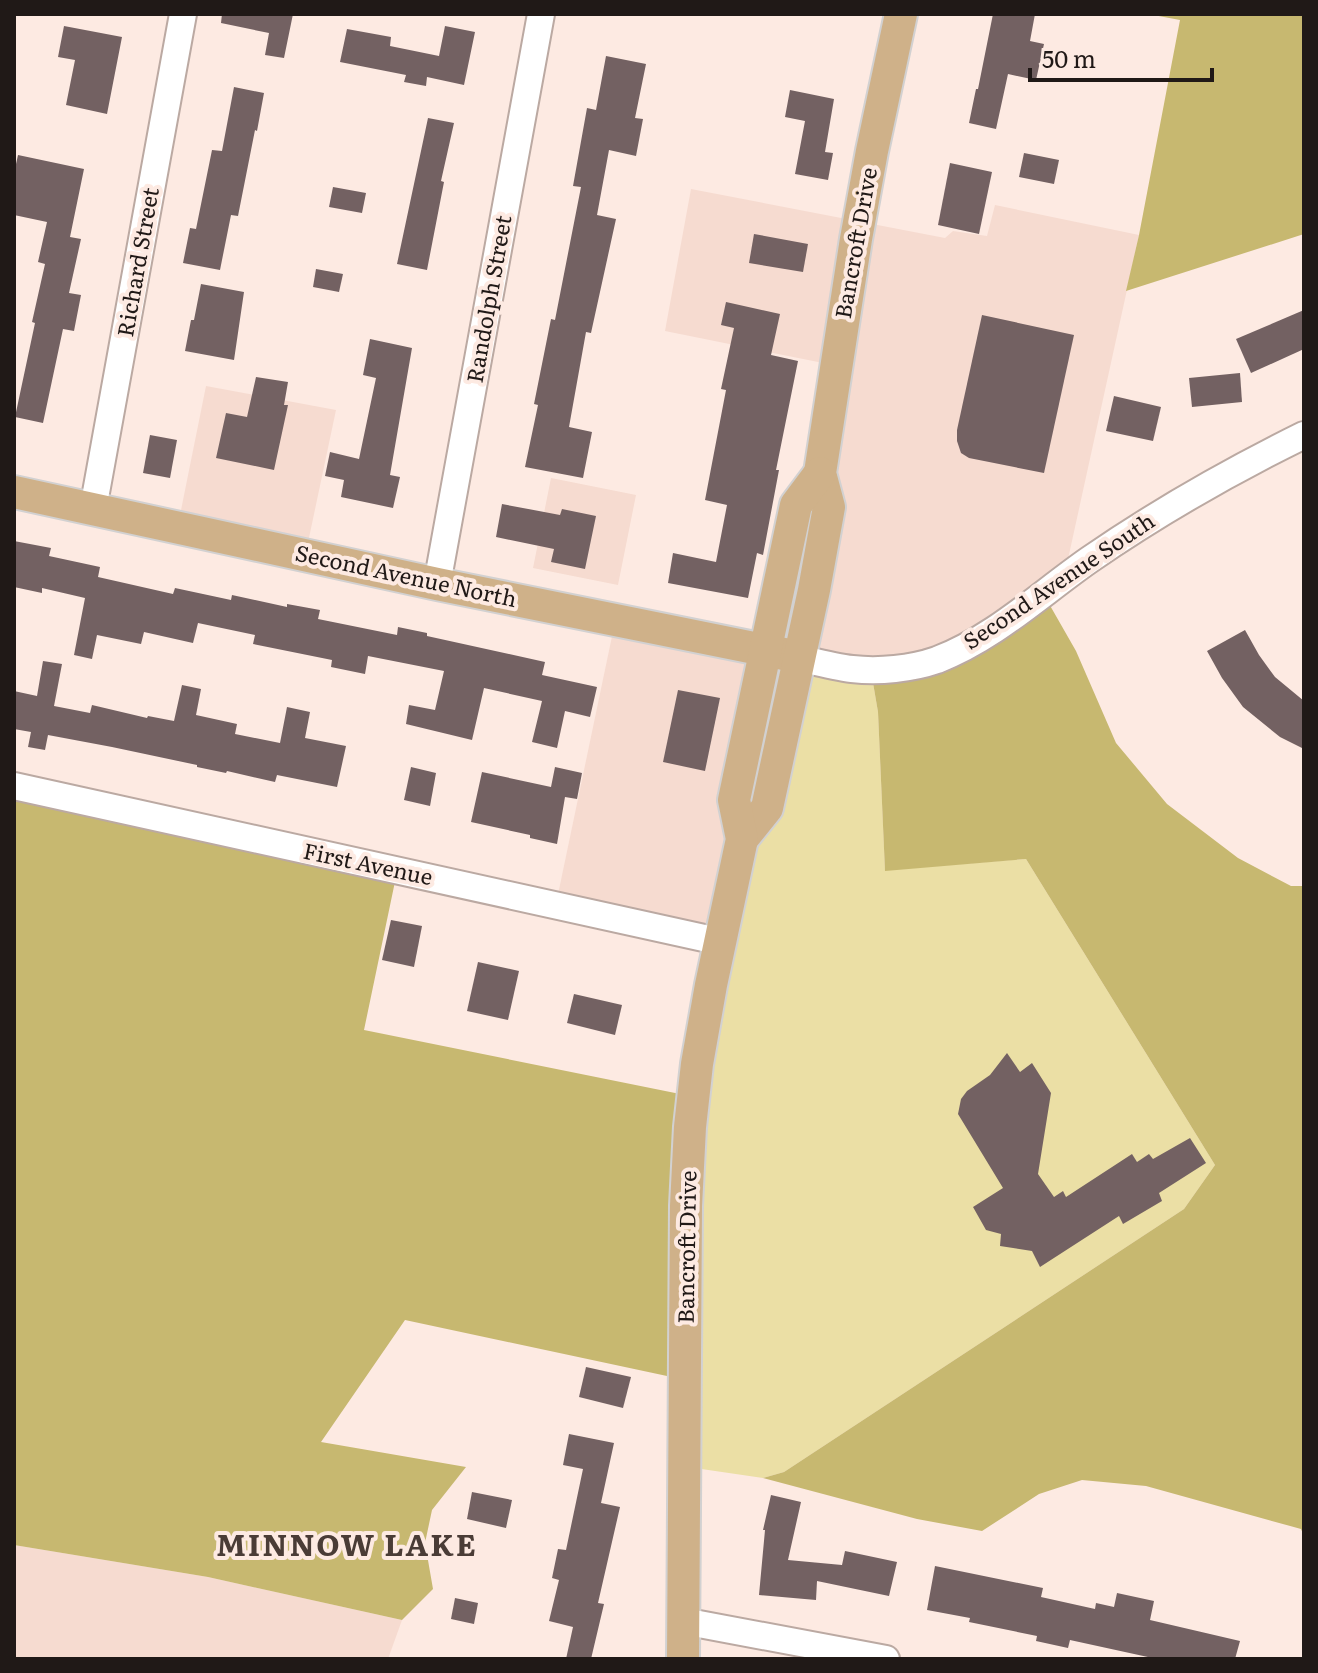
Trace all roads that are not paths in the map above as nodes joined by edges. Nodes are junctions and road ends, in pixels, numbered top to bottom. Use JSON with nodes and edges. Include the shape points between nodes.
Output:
{"nodes":[{"id":1,"x":183,"y":14,"type":"edge"},
{"id":2,"x":541,"y":14,"type":"edge"},
{"id":3,"x":901,"y":14,"type":"edge"},
{"id":4,"x":1304,"y":435,"type":"edge"},
{"id":5,"x":820,"y":473,"type":"junction"},
{"id":6,"x":14,"y":492,"type":"edge"},
{"id":7,"x":93,"y":509,"type":"junction"},
{"id":8,"x":437,"y":584,"type":"junction"},
{"id":9,"x":765,"y":650,"type":"junction"},
{"id":10,"x":799,"y":658,"type":"junction"},
{"id":11,"x":14,"y":786,"type":"edge"},
{"id":12,"x":742,"y":839,"type":"junction"},
{"id":13,"x":722,"y":942,"type":"junction"},
{"id":14,"x":683,"y":1621,"type":"junction"},
{"id":15,"x":683,"y":1659,"type":"edge"},
{"id":16,"x":886,"y":1659,"type":"edge"}],
"edges":[{"from":1,"to":7,"type":"street","name":"Richard Street"},
{"from":2,"to":8,"type":"street","name":"Randolph Street"},
{"from":3,"to":5,"type":"main road","name":"Bancroft Drive","via":[[856,239]]},
{"from":4,"to":10,"type":"street","name":"Second Avenue South","via":[[1161,513],[992,632],[936,660],[852,669]]},
{"from":5,"to":9,"type":"main road","name":"Bancroft Drive","via":[[796,505]]},
{"from":5,"to":10,"type":"main road","name":"Bancroft Drive","via":[[829,507]]},
{"from":6,"to":7,"type":"main road","name":"Second Avenue North"},
{"from":7,"to":8,"type":"main road","name":"Second Avenue North"},
{"from":8,"to":9,"type":"main road","name":"Second Avenue North"},
{"from":9,"to":10,"type":"main road","name":"Second Avenue North"},
{"from":9,"to":12,"type":"main road","name":"Bancroft Drive","via":[[734,800]]},
{"from":10,"to":12,"type":"main road","name":"Bancroft Drive","via":[[767,808]]},
{"from":11,"to":13,"type":"street","name":"First Avenue"},
{"from":12,"to":13,"type":"main road","name":"Bancroft Drive"},
{"from":13,"to":14,"type":"main road","name":"Bancroft Drive","via":[[690,1127]]},
{"from":14,"to":15,"type":"main road","name":"Bancroft Drive"},
{"from":14,"to":16,"type":"street"}]}
